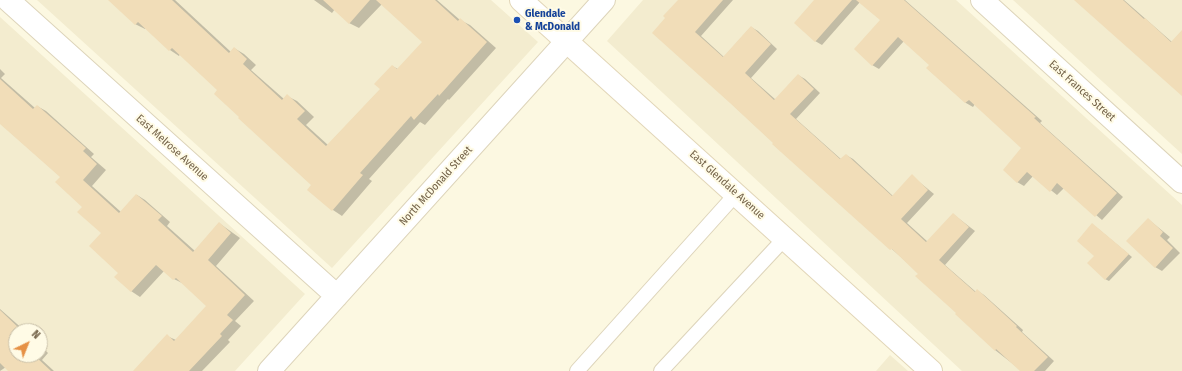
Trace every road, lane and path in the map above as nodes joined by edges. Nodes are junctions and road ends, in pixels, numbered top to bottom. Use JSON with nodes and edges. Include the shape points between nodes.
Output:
{"nodes":[{"id":1,"x":8,"y":0,"type":"edge"},
{"id":2,"x":521,"y":0,"type":"edge"},
{"id":3,"x":604,"y":0,"type":"edge"},
{"id":4,"x":982,"y":0,"type":"edge"},
{"id":5,"x":566,"y":41,"type":"junction"},
{"id":6,"x":1182,"y":182,"type":"edge"},
{"id":7,"x":736,"y":194,"type":"junction"},
{"id":8,"x":785,"y":238,"type":"junction"},
{"id":9,"x":337,"y":296,"type":"junction"},
{"id":10,"x":269,"y":371,"type":"edge"},
{"id":11,"x":577,"y":371,"type":"edge"},
{"id":12,"x":661,"y":371,"type":"edge"},
{"id":13,"x":931,"y":371,"type":"edge"}],
"edges":[{"from":1,"to":9,"type":"street","name":"East Melrose Avenue"},
{"from":2,"to":5,"type":"street","name":"East Glendale Avenue"},
{"from":3,"to":5,"type":"street","name":"North McDonald Street"},
{"from":4,"to":6,"type":"street","name":"East Frances Street"},
{"from":5,"to":7,"type":"street","name":"East Glendale Avenue"},
{"from":5,"to":9,"type":"street","name":"North McDonald Street"},
{"from":7,"to":8,"type":"street","name":"East Glendale Avenue"},
{"from":7,"to":11,"type":"lane"},
{"from":8,"to":12,"type":"lane"},
{"from":8,"to":13,"type":"street","name":"East Glendale Avenue"},
{"from":9,"to":10,"type":"street","name":"North McDonald Street"}]}
